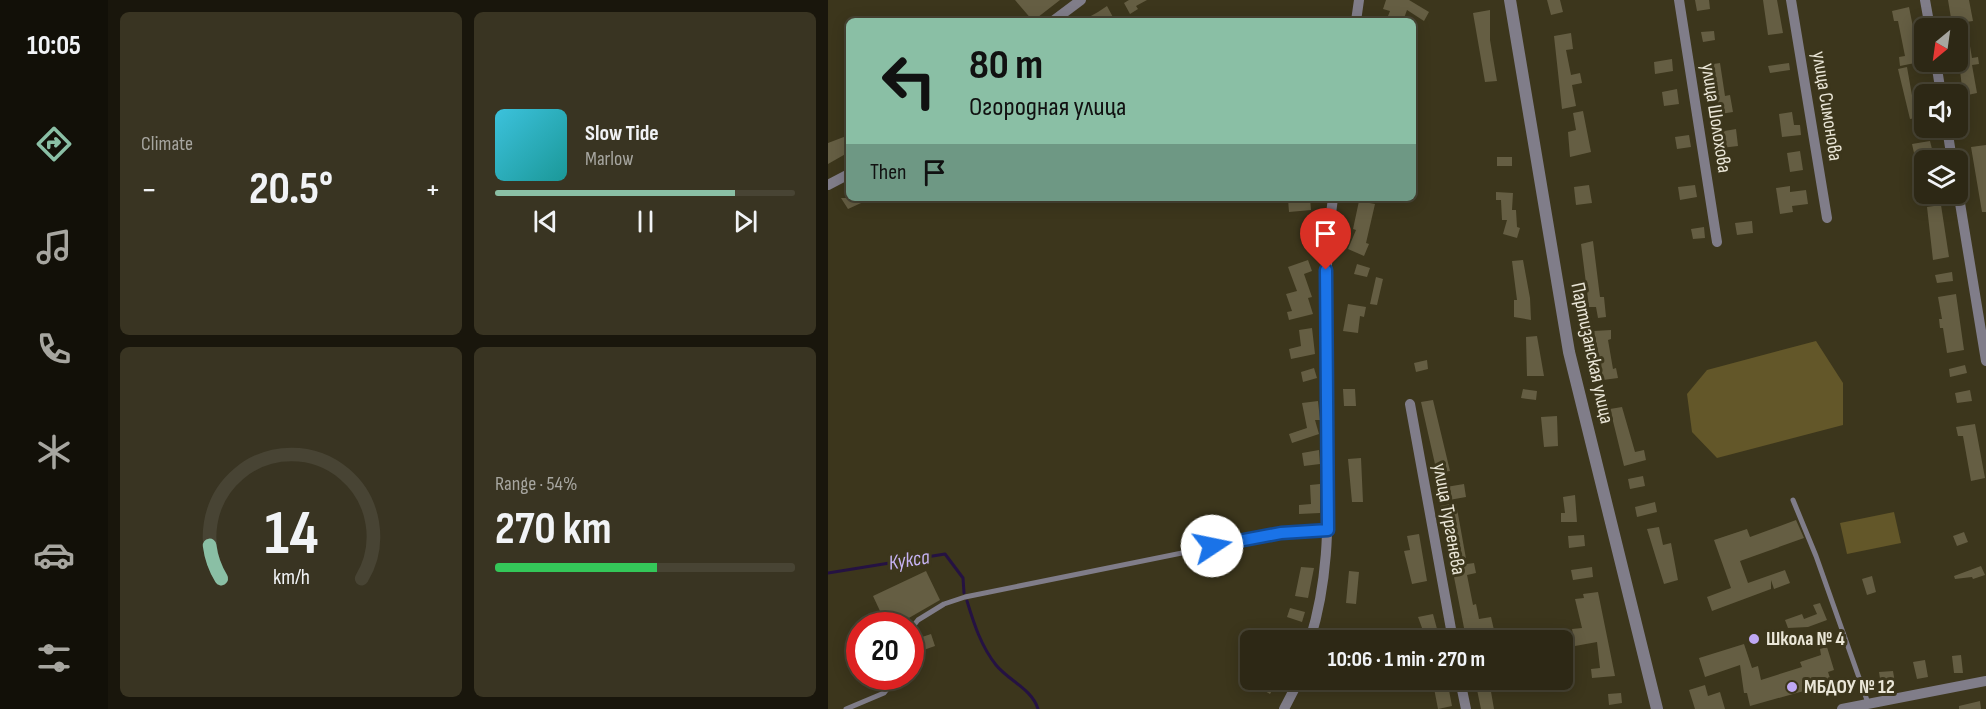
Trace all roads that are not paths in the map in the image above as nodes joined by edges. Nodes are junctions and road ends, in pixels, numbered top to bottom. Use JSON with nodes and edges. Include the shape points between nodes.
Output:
{"nodes":[{"id":1,"x":1081,"y":0,"type":"edge"},
{"id":2,"x":1359,"y":0,"type":"edge"},
{"id":3,"x":1510,"y":0,"type":"edge"},
{"id":4,"x":1679,"y":0,"type":"edge"},
{"id":5,"x":1791,"y":0,"type":"edge"},
{"id":6,"x":1925,"y":0,"type":"edge"},
{"id":7,"x":1057,"y":18,"type":"edge"},
{"id":8,"x":1356,"y":18,"type":"edge"},
{"id":9,"x":1928,"y":18,"type":"edge"},
{"id":10,"x":846,"y":176,"type":"edge"},
{"id":11,"x":828,"y":185,"type":"edge"},
{"id":12,"x":1333,"y":201,"type":"edge"},
{"id":13,"x":1960,"y":204,"type":"edge"},
{"id":14,"x":1827,"y":218,"type":"dead end"},
{"id":15,"x":1717,"y":242,"type":"dead end"},
{"id":16,"x":1986,"y":361,"type":"edge"},
{"id":17,"x":1410,"y":404,"type":"dead end"},
{"id":18,"x":1793,"y":500,"type":"dead end"},
{"id":19,"x":1328,"y":530,"type":"junction"},
{"id":20,"x":924,"y":616,"type":"edge"},
{"id":21,"x":1312,"y":630,"type":"edge"},
{"id":22,"x":1451,"y":630,"type":"edge"},
{"id":23,"x":1986,"y":681,"type":"edge"},
{"id":24,"x":886,"y":690,"type":"edge"},
{"id":25,"x":1294,"y":690,"type":"edge"},
{"id":26,"x":1462,"y":690,"type":"edge"},
{"id":27,"x":1868,"y":704,"type":"junction"},
{"id":28,"x":1848,"y":708,"type":"edge"},
{"id":29,"x":846,"y":709,"type":"edge"},
{"id":30,"x":1284,"y":709,"type":"edge"},
{"id":31,"x":1466,"y":709,"type":"edge"},
{"id":32,"x":1657,"y":709,"type":"edge"}],
"edges":[{"from":1,"to":7,"type":"street"},
{"from":2,"to":8,"type":"street"},
{"from":3,"to":32,"type":"street","name":"Партизанская улица","via":[[1569,352]]},
{"from":4,"to":15,"type":"street","name":"улица Шолохова"},
{"from":5,"to":14,"type":"street","name":"улица Симонова"},
{"from":6,"to":9,"type":"street"},
{"from":10,"to":11,"type":"street"},
{"from":12,"to":19,"type":"street","via":[[1326,247]]},
{"from":13,"to":16,"type":"street"},
{"from":17,"to":22,"type":"street","name":"улица Тургенева"},
{"from":18,"to":27,"type":"lane"},
{"from":19,"to":20,"type":"lane","via":[[1281,533],[994,590],[944,604]]},
{"from":19,"to":21,"type":"street","via":[[1325,580]]},
{"from":23,"to":27,"type":"street"},
{"from":24,"to":29,"type":"lane"},
{"from":25,"to":30,"type":"street"},
{"from":26,"to":31,"type":"street"},
{"from":27,"to":28,"type":"street"}]}
